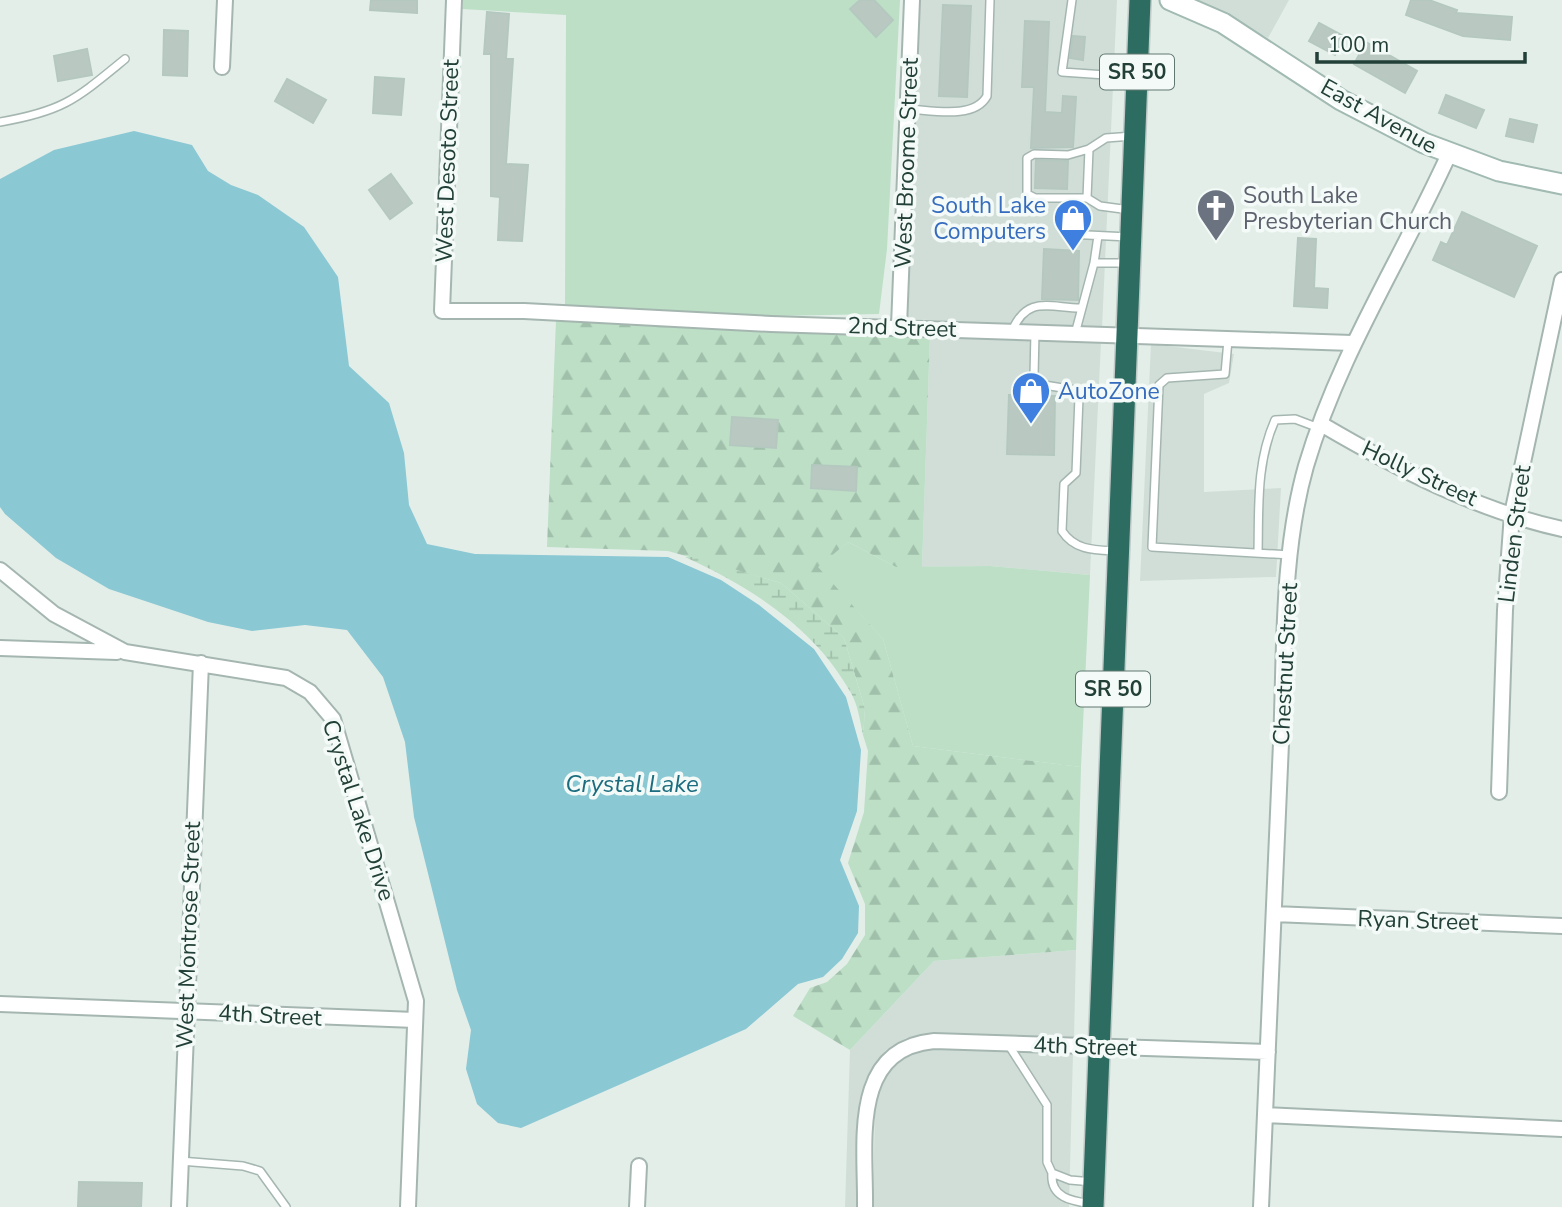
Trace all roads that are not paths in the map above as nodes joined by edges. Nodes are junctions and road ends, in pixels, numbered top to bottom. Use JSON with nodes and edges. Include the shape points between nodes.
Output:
{"nodes":[{"id":1,"x":225,"y":0,"type":"edge"},
{"id":2,"x":454,"y":0,"type":"edge"},
{"id":3,"x":912,"y":0,"type":"edge"},
{"id":4,"x":990,"y":0,"type":"edge"},
{"id":5,"x":1072,"y":0,"type":"edge"},
{"id":6,"x":1140,"y":0,"type":"edge"},
{"id":7,"x":1170,"y":0,"type":"edge"},
{"id":8,"x":125,"y":59,"type":"dead end"},
{"id":9,"x":222,"y":67,"type":"dead end"},
{"id":10,"x":1137,"y":77,"type":"junction"},
{"id":11,"x":907,"y":109,"type":"junction"},
{"id":12,"x":0,"y":122,"type":"edge"},
{"id":13,"x":1134,"y":136,"type":"junction"},
{"id":14,"x":1089,"y":149,"type":"junction"},
{"id":15,"x":1449,"y":154,"type":"junction"},
{"id":16,"x":1562,"y":184,"type":"edge"},
{"id":17,"x":1087,"y":198,"type":"junction"},
{"id":18,"x":1131,"y":210,"type":"junction"},
{"id":19,"x":1067,"y":234,"type":"dead end"},
{"id":20,"x":1098,"y":236,"type":"junction"},
{"id":21,"x":1130,"y":237,"type":"junction"},
{"id":22,"x":1094,"y":263,"type":"junction"},
{"id":23,"x":1129,"y":263,"type":"junction"},
{"id":24,"x":1562,"y":280,"type":"edge"},
{"id":25,"x":1080,"y":309,"type":"junction"},
{"id":26,"x":453,"y":312,"type":"joint"},
{"id":27,"x":899,"y":326,"type":"junction"},
{"id":28,"x":1012,"y":331,"type":"junction"},
{"id":29,"x":1035,"y":332,"type":"junction"},
{"id":30,"x":1075,"y":334,"type":"junction"},
{"id":31,"x":1126,"y":336,"type":"junction"},
{"id":32,"x":1228,"y":340,"type":"junction"},
{"id":33,"x":1352,"y":344,"type":"junction"},
{"id":34,"x":1320,"y":426,"type":"junction"},
{"id":35,"x":1512,"y":514,"type":"junction"},
{"id":36,"x":1562,"y":529,"type":"edge"},
{"id":37,"x":1118,"y":551,"type":"junction"},
{"id":38,"x":1258,"y":553,"type":"junction"},
{"id":39,"x":1291,"y":555,"type":"junction"},
{"id":40,"x":0,"y":570,"type":"edge"},
{"id":41,"x":0,"y":648,"type":"edge"},
{"id":42,"x":125,"y":652,"type":"junction"},
{"id":43,"x":201,"y":663,"type":"junction"},
{"id":44,"x":1499,"y":792,"type":"dead end"},
{"id":45,"x":1274,"y":914,"type":"junction"},
{"id":46,"x":1562,"y":926,"type":"edge"},
{"id":47,"x":0,"y":1004,"type":"edge"},
{"id":48,"x":185,"y":1012,"type":"junction"},
{"id":49,"x":415,"y":1020,"type":"junction"},
{"id":50,"x":1007,"y":1044,"type":"junction"},
{"id":51,"x":1099,"y":1047,"type":"junction"},
{"id":52,"x":1268,"y":1052,"type":"junction"},
{"id":53,"x":1265,"y":1115,"type":"junction"},
{"id":54,"x":1562,"y":1129,"type":"edge"},
{"id":55,"x":180,"y":1161,"type":"junction"},
{"id":56,"x":639,"y":1166,"type":"dead end"},
{"id":57,"x":1052,"y":1173,"type":"junction"},
{"id":58,"x":1094,"y":1182,"type":"junction"},
{"id":59,"x":1093,"y":1205,"type":"edge"},
{"id":60,"x":179,"y":1207,"type":"edge"},
{"id":61,"x":286,"y":1207,"type":"edge"},
{"id":62,"x":408,"y":1207,"type":"edge"},
{"id":63,"x":637,"y":1207,"type":"edge"},
{"id":64,"x":865,"y":1207,"type":"edge"},
{"id":65,"x":1261,"y":1207,"type":"edge"}],
"edges":[{"from":1,"to":9,"type":"street"},
{"from":2,"to":26,"type":"street","name":"West Desoto Street","via":[[442,311]]},
{"from":3,"to":11,"type":"street","name":"West Broome Street"},
{"from":4,"to":11,"type":"lane","via":[[984,102],[959,111]]},
{"from":5,"to":10,"type":"lane","via":[[1062,72]]},
{"from":6,"to":10,"type":"highway","number":"SR 50"},
{"from":7,"to":15,"type":"street","name":"East Avenue","via":[[1223,23],[1373,118]]},
{"from":8,"to":12,"type":"lane","via":[[63,107]]},
{"from":10,"to":13,"type":"highway","number":"SR 50"},
{"from":11,"to":27,"type":"street","name":"West Broome Street"},
{"from":13,"to":14,"type":"lane","via":[[1106,138]]},
{"from":13,"to":18,"type":"highway","number":"SR 50"},
{"from":14,"to":17,"type":"lane"},
{"from":14,"to":17,"type":"lane","via":[[1027,158],[1027,194]]},
{"from":15,"to":16,"type":"street","name":"East Avenue","via":[[1499,171]]},
{"from":15,"to":33,"type":"street","name":"Chestnut Street"},
{"from":17,"to":18,"type":"lane","via":[[1100,206]]},
{"from":18,"to":21,"type":"highway","number":"SR 50"},
{"from":19,"to":20,"type":"lane"},
{"from":20,"to":21,"type":"lane"},
{"from":20,"to":22,"type":"lane"},
{"from":21,"to":23,"type":"highway","number":"SR 50"},
{"from":22,"to":23,"type":"lane"},
{"from":22,"to":25,"type":"lane"},
{"from":23,"to":31,"type":"highway","number":"SR 50"},
{"from":24,"to":35,"type":"street","name":"Linden Street"},
{"from":25,"to":28,"type":"lane","via":[[1032,306],[1022,312]]},
{"from":25,"to":30,"type":"lane"},
{"from":26,"to":27,"type":"street","name":"2nd Street"},
{"from":27,"to":28,"type":"street","name":"2nd Street"},
{"from":28,"to":29,"type":"street","name":"2nd Street"},
{"from":29,"to":30,"type":"street","name":"2nd Street"},
{"from":29,"to":37,"type":"lane","via":[[1034,376],[1038,384],[1070,387],[1079,397],[1076,473],[1064,484],[1062,531],[1081,547]]},
{"from":30,"to":31,"type":"street","name":"2nd Street"},
{"from":31,"to":32,"type":"street","name":"2nd Street"},
{"from":31,"to":37,"type":"highway","number":"SR 50"},
{"from":32,"to":33,"type":"street","name":"2nd Street"},
{"from":32,"to":38,"type":"lane","via":[[1225,374],[1167,378],[1159,385],[1152,547]]},
{"from":33,"to":34,"type":"street","name":"Chestnut Street"},
{"from":34,"to":35,"type":"street","name":"Holly Street","via":[[1388,464]]},
{"from":34,"to":38,"type":"lane","via":[[1295,419],[1275,420],[1258,478]]},
{"from":34,"to":39,"type":"street","name":"Chestnut Street","via":[[1298,503]]},
{"from":35,"to":36,"type":"street","name":"Holly Street"},
{"from":35,"to":44,"type":"street","name":"Linden Street"},
{"from":37,"to":51,"type":"highway","number":"SR 50"},
{"from":38,"to":39,"type":"lane"},
{"from":39,"to":45,"type":"street","name":"Chestnut Street"},
{"from":40,"to":42,"type":"street","name":"Crystal Lake Drive","via":[[54,614]]},
{"from":41,"to":42,"type":"street"},
{"from":42,"to":43,"type":"street","name":"Crystal Lake Drive"},
{"from":43,"to":48,"type":"street","name":"West Montrose Street"},
{"from":43,"to":49,"type":"street","name":"Crystal Lake Drive","via":[[286,678],[310,692],[333,719],[399,934],[416,1000]]},
{"from":45,"to":46,"type":"street","name":"Ryan Street"},
{"from":45,"to":52,"type":"street","name":"Chestnut Street"},
{"from":47,"to":48,"type":"street","name":"4th Street"},
{"from":48,"to":49,"type":"street","name":"4th Street"},
{"from":48,"to":55,"type":"street","name":"West Montrose Street"},
{"from":49,"to":62,"type":"street"},
{"from":50,"to":51,"type":"street","name":"4th Street"},
{"from":50,"to":57,"type":"lane","via":[[1047,1105],[1047,1162]]},
{"from":50,"to":64,"type":"street","name":"4th Street","via":[[934,1041],[904,1047],[883,1064],[867,1103]]},
{"from":51,"to":52,"type":"street","name":"4th Street"},
{"from":51,"to":58,"type":"highway","number":"SR 50"},
{"from":52,"to":53,"type":"street","name":"Chestnut Street"},
{"from":53,"to":54,"type":"street"},
{"from":53,"to":65,"type":"street","name":"Chestnut Street"},
{"from":55,"to":60,"type":"street","name":"West Montrose Street"},
{"from":55,"to":61,"type":"lane","via":[[260,1171]]},
{"from":56,"to":63,"type":"street"},
{"from":57,"to":58,"type":"lane"},
{"from":57,"to":59,"type":"lane","via":[[1059,1195]]},
{"from":58,"to":59,"type":"highway","number":"SR 50"}]}
